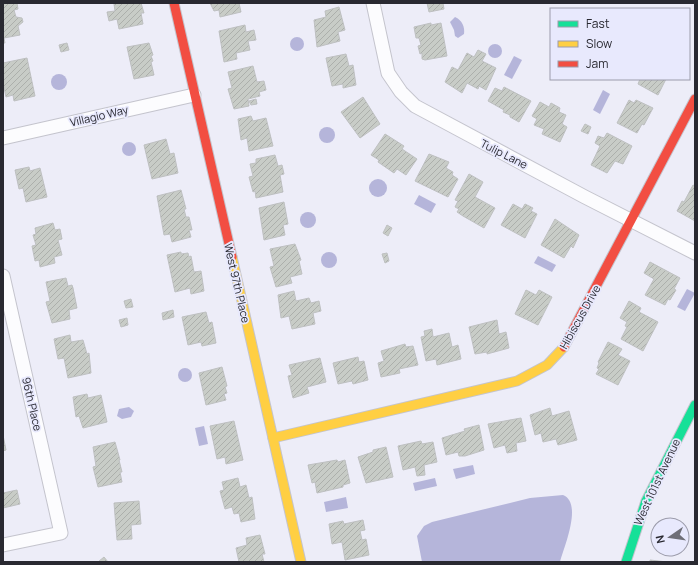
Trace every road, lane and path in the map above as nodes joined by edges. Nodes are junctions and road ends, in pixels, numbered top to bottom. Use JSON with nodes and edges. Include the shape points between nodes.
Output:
{"nodes":[{"id":1,"x":174,"y":3,"type":"edge"},
{"id":2,"x":373,"y":3,"type":"edge"},
{"id":3,"x":194,"y":95,"type":"junction"},
{"id":4,"x":695,"y":99,"type":"edge"},
{"id":5,"x":3,"y":138,"type":"edge"},
{"id":6,"x":632,"y":221,"type":"junction"},
{"id":7,"x":695,"y":253,"type":"edge"},
{"id":8,"x":3,"y":276,"type":"edge"},
{"id":9,"x":695,"y":405,"type":"edge"},
{"id":10,"x":273,"y":438,"type":"junction"},
{"id":11,"x":3,"y":545,"type":"edge"},
{"id":12,"x":301,"y":562,"type":"edge"},
{"id":13,"x":626,"y":562,"type":"edge"}],
"edges":[{"from":1,"to":3,"type":"street","name":"West 97th Place"},
{"from":2,"to":6,"type":"street","name":"Tulip Lane","via":[[388,73],[415,106]]},
{"from":3,"to":5,"type":"street","name":"Villagio Way"},
{"from":3,"to":10,"type":"street","name":"West 97th Place"},
{"from":4,"to":6,"type":"street","name":"Hibiscus Drive"},
{"from":6,"to":7,"type":"street","name":"Tulip Lane"},
{"from":6,"to":10,"type":"street","name":"Hibiscus Drive","via":[[569,340],[556,358],[538,372],[517,381]]},
{"from":8,"to":11,"type":"street","name":"96th Place","via":[[61,533]]},
{"from":9,"to":13,"type":"street","name":"West 101st Avenue","via":[[642,510]]},
{"from":10,"to":12,"type":"street","name":"West 97th Place"}]}
